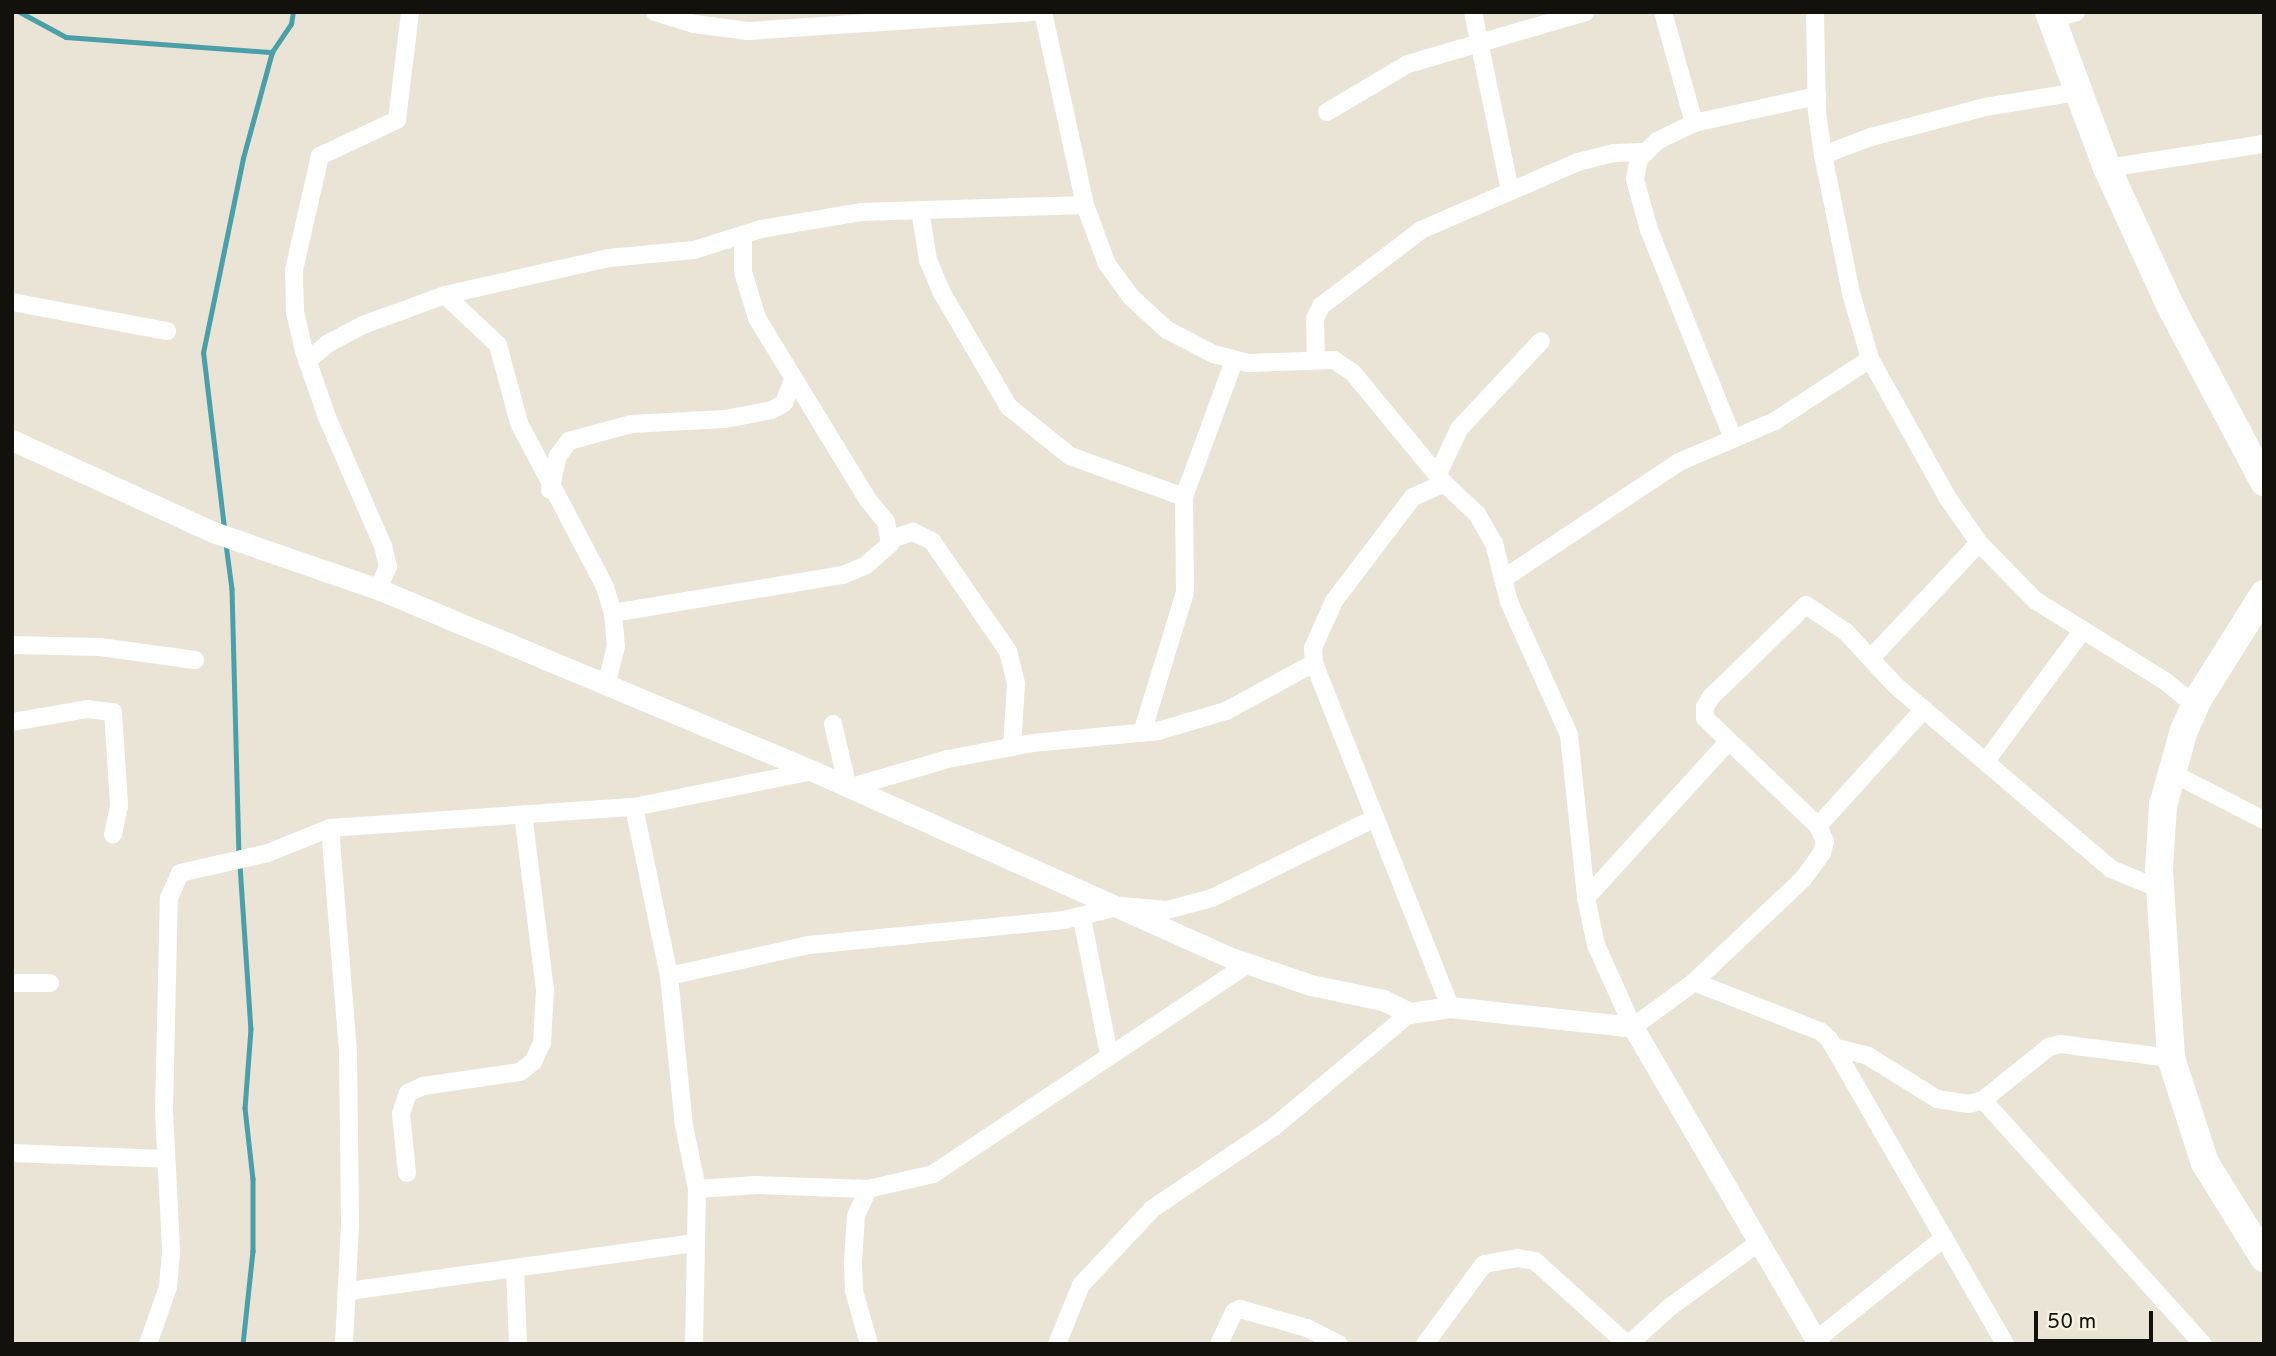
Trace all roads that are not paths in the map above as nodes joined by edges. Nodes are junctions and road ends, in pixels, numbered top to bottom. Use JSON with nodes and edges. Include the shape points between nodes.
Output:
{"nodes":[{"id":1,"x":410,"y":12,"type":"edge"},
{"id":2,"x":655,"y":12,"type":"edge"},
{"id":3,"x":1036,"y":12,"type":"edge"},
{"id":4,"x":1043,"y":12,"type":"edge"},
{"id":5,"x":1473,"y":12,"type":"edge"},
{"id":6,"x":1586,"y":12,"type":"edge"},
{"id":7,"x":1663,"y":12,"type":"edge"},
{"id":8,"x":1815,"y":12,"type":"edge"},
{"id":9,"x":2059,"y":14,"type":"edge"},
{"id":10,"x":882,"y":18,"type":"edge"},
{"id":11,"x":1482,"y":41,"type":"junction"},
{"id":12,"x":2078,"y":92,"type":"junction"},
{"id":13,"x":1817,"y":96,"type":"junction"},
{"id":14,"x":1327,"y":112,"type":"dead end"},
{"id":15,"x":1694,"y":123,"type":"junction"},
{"id":16,"x":2264,"y":144,"type":"edge"},
{"id":17,"x":1642,"y":152,"type":"junction"},
{"id":18,"x":1823,"y":155,"type":"junction"},
{"id":19,"x":2107,"y":167,"type":"junction"},
{"id":20,"x":1510,"y":190,"type":"junction"},
{"id":21,"x":1085,"y":205,"type":"junction"},
{"id":22,"x":920,"y":210,"type":"junction"},
{"id":23,"x":743,"y":235,"type":"junction"},
{"id":24,"x":445,"y":295,"type":"junction"},
{"id":25,"x":12,"y":302,"type":"edge"},
{"id":26,"x":167,"y":331,"type":"dead end"},
{"id":27,"x":1541,"y":341,"type":"dead end"},
{"id":28,"x":1870,"y":359,"type":"junction"},
{"id":29,"x":307,"y":360,"type":"junction"},
{"id":30,"x":1316,"y":360,"type":"junction"},
{"id":31,"x":1234,"y":361,"type":"junction"},
{"id":32,"x":793,"y":380,"type":"junction"},
{"id":33,"x":1732,"y":436,"type":"junction"},
{"id":34,"x":12,"y":440,"type":"edge"},
{"id":35,"x":1441,"y":479,"type":"junction"},
{"id":36,"x":2264,"y":482,"type":"edge"},
{"id":37,"x":550,"y":490,"type":"junction"},
{"id":38,"x":1184,"y":497,"type":"junction"},
{"id":39,"x":891,"y":538,"type":"junction"},
{"id":40,"x":1979,"y":543,"type":"junction"},
{"id":41,"x":1503,"y":579,"type":"junction"},
{"id":42,"x":378,"y":589,"type":"junction"},
{"id":43,"x":2262,"y":603,"type":"edge"},
{"id":44,"x":613,"y":613,"type":"junction"},
{"id":45,"x":2084,"y":630,"type":"junction"},
{"id":46,"x":12,"y":645,"type":"edge"},
{"id":47,"x":1871,"y":658,"type":"junction"},
{"id":48,"x":195,"y":660,"type":"dead end"},
{"id":49,"x":1314,"y":663,"type":"junction"},
{"id":50,"x":606,"y":686,"type":"junction"},
{"id":51,"x":2195,"y":705,"type":"junction"},
{"id":52,"x":1924,"y":709,"type":"junction"},
{"id":53,"x":12,"y":722,"type":"edge"},
{"id":54,"x":834,"y":724,"type":"dead end"},
{"id":55,"x":1142,"y":733,"type":"junction"},
{"id":56,"x":1728,"y":742,"type":"junction"},
{"id":57,"x":1012,"y":747,"type":"junction"},
{"id":58,"x":1986,"y":761,"type":"junction"},
{"id":59,"x":813,"y":771,"type":"junction"},
{"id":60,"x":2172,"y":773,"type":"junction"},
{"id":61,"x":848,"y":788,"type":"junction"},
{"id":62,"x":634,"y":807,"type":"junction"},
{"id":63,"x":523,"y":814,"type":"junction"},
{"id":64,"x":1375,"y":818,"type":"junction"},
{"id":65,"x":2264,"y":820,"type":"edge"},
{"id":66,"x":1818,"y":826,"type":"junction"},
{"id":67,"x":330,"y":828,"type":"junction"},
{"id":68,"x":113,"y":834,"type":"dead end"},
{"id":69,"x":2160,"y":889,"type":"junction"},
{"id":70,"x":1586,"y":898,"type":"junction"},
{"id":71,"x":1121,"y":906,"type":"junction"},
{"id":72,"x":1082,"y":918,"type":"junction"},
{"id":73,"x":1248,"y":964,"type":"junction"},
{"id":74,"x":669,"y":976,"type":"junction"},
{"id":75,"x":1694,"y":982,"type":"junction"},
{"id":76,"x":12,"y":983,"type":"edge"},
{"id":77,"x":50,"y":983,"type":"dead end"},
{"id":78,"x":1450,"y":1007,"type":"junction"},
{"id":79,"x":1410,"y":1013,"type":"junction"},
{"id":80,"x":1633,"y":1027,"type":"junction"},
{"id":81,"x":1837,"y":1048,"type":"junction"},
{"id":82,"x":1109,"y":1054,"type":"junction"},
{"id":83,"x":2171,"y":1058,"type":"junction"},
{"id":84,"x":1983,"y":1100,"type":"junction"},
{"id":85,"x":13,"y":1155,"type":"edge"},
{"id":86,"x":166,"y":1159,"type":"junction"},
{"id":87,"x":407,"y":1173,"type":"dead end"},
{"id":88,"x":697,"y":1189,"type":"junction"},
{"id":89,"x":868,"y":1189,"type":"junction"},
{"id":90,"x":1944,"y":1238,"type":"junction"},
{"id":91,"x":695,"y":1243,"type":"junction"},
{"id":92,"x":1758,"y":1243,"type":"junction"},
{"id":93,"x":2264,"y":1258,"type":"edge"},
{"id":94,"x":515,"y":1269,"type":"junction"},
{"id":95,"x":349,"y":1291,"type":"junction"},
{"id":96,"x":1817,"y":1342,"type":"edge"},
{"id":97,"x":148,"y":1344,"type":"edge"},
{"id":98,"x":344,"y":1344,"type":"edge"},
{"id":99,"x":518,"y":1344,"type":"edge"},
{"id":100,"x":694,"y":1344,"type":"edge"},
{"id":101,"x":869,"y":1344,"type":"edge"},
{"id":102,"x":1057,"y":1344,"type":"edge"},
{"id":103,"x":1219,"y":1344,"type":"edge"},
{"id":104,"x":1339,"y":1344,"type":"edge"},
{"id":105,"x":1424,"y":1344,"type":"edge"},
{"id":106,"x":1628,"y":1344,"type":"edge"},
{"id":107,"x":2005,"y":1344,"type":"edge"},
{"id":108,"x":2203,"y":1344,"type":"edge"}],
"edges":[{"from":1,"to":29,"type":"street","via":[[397,120],[324,152],[314,167],[294,270],[295,312]]},
{"from":2,"to":10,"type":"street","via":[[694,24],[748,31]]},
{"from":3,"to":10,"type":"street"},
{"from":4,"to":21,"type":"street"},
{"from":5,"to":11,"type":"street"},
{"from":6,"to":11,"type":"street"},
{"from":7,"to":15,"type":"street"},
{"from":8,"to":13,"type":"street"},
{"from":9,"to":12,"type":"main road"},
{"from":11,"to":14,"type":"street","via":[[1408,64]]},
{"from":11,"to":20,"type":"street"},
{"from":12,"to":18,"type":"street","via":[[1985,107],[1871,137]]},
{"from":12,"to":19,"type":"main road"},
{"from":13,"to":15,"type":"street"},
{"from":13,"to":18,"type":"street"},
{"from":15,"to":17,"type":"street"},
{"from":16,"to":19,"type":"street"},
{"from":17,"to":20,"type":"street","via":[[1578,162]]},
{"from":17,"to":33,"type":"street","via":[[1635,179],[1648,230]]},
{"from":18,"to":28,"type":"street","via":[[1851,293]]},
{"from":19,"to":36,"type":"main road","via":[[2172,309]]},
{"from":20,"to":30,"type":"street","via":[[1421,230],[1331,295],[1315,319]]},
{"from":21,"to":22,"type":"street"},
{"from":21,"to":31,"type":"street","via":[[1107,264],[1131,297],[1167,330]]},
{"from":22,"to":23,"type":"street","via":[[861,212]]},
{"from":22,"to":38,"type":"street","via":[[928,260],[942,293],[1021,421],[1082,461]]},
{"from":23,"to":24,"type":"street","via":[[694,250],[609,258]]},
{"from":23,"to":32,"type":"street","via":[[748,295]]},
{"from":24,"to":29,"type":"street","via":[[363,326]]},
{"from":24,"to":37,"type":"street","via":[[498,345],[519,424]]},
{"from":25,"to":26,"type":"street"},
{"from":27,"to":35,"type":"street","via":[[1459,429]]},
{"from":28,"to":33,"type":"street","via":[[1775,421]]},
{"from":28,"to":40,"type":"street","via":[[1947,496]]},
{"from":29,"to":42,"type":"street","via":[[383,546],[388,568]]},
{"from":30,"to":31,"type":"street"},
{"from":30,"to":35,"type":"street","via":[[1334,360],[1353,373]]},
{"from":31,"to":38,"type":"street"},
{"from":32,"to":37,"type":"street","via":[[784,404],[772,410],[725,419],[631,424],[569,441],[558,456]]},
{"from":32,"to":39,"type":"street","via":[[886,522]]},
{"from":33,"to":41,"type":"street","via":[[1679,462]]},
{"from":34,"to":42,"type":"street","via":[[244,543]]},
{"from":35,"to":41,"type":"street","via":[[1477,514]]},
{"from":35,"to":49,"type":"street","via":[[1413,497],[1334,601],[1313,648]]},
{"from":37,"to":44,"type":"street","via":[[579,533]]},
{"from":38,"to":55,"type":"street","via":[[1185,592]]},
{"from":39,"to":44,"type":"street","via":[[885,551],[843,575]]},
{"from":39,"to":57,"type":"street","via":[[913,532],[932,541],[1008,651],[1016,684]]},
{"from":40,"to":45,"type":"street","via":[[2036,601]]},
{"from":40,"to":47,"type":"street"},
{"from":41,"to":70,"type":"street","via":[[1569,735]]},
{"from":42,"to":50,"type":"street"},
{"from":43,"to":51,"type":"main road"},
{"from":44,"to":50,"type":"street","via":[[615,659]]},
{"from":45,"to":51,"type":"street"},
{"from":45,"to":58,"type":"street"},
{"from":46,"to":48,"type":"street","via":[[100,647]]},
{"from":47,"to":52,"type":"street"},
{"from":47,"to":56,"type":"street","via":[[1824,615],[1802,607],[1705,706],[1705,718]]},
{"from":49,"to":55,"type":"street","via":[[1226,711],[1192,724]]},
{"from":49,"to":64,"type":"street"},
{"from":50,"to":59,"type":"street"},
{"from":51,"to":60,"type":"main road"},
{"from":52,"to":58,"type":"street"},
{"from":52,"to":66,"type":"street"},
{"from":53,"to":68,"type":"street","via":[[87,709],[113,712],[119,806]]},
{"from":54,"to":61,"type":"street"},
{"from":55,"to":57,"type":"street"},
{"from":56,"to":66,"type":"street"},
{"from":56,"to":70,"type":"street"},
{"from":57,"to":61,"type":"street","via":[[912,767]]},
{"from":58,"to":69,"type":"street","via":[[2110,869]]},
{"from":59,"to":61,"type":"street"},
{"from":59,"to":62,"type":"street"},
{"from":60,"to":65,"type":"street"},
{"from":60,"to":69,"type":"main road","via":[[2163,805]]},
{"from":61,"to":71,"type":"street"},
{"from":62,"to":63,"type":"street"},
{"from":62,"to":74,"type":"street"},
{"from":63,"to":67,"type":"street"},
{"from":63,"to":87,"type":"street","via":[[545,990],[542,1043],[533,1062],[520,1072],[423,1086],[408,1093],[401,1114]]},
{"from":64,"to":71,"type":"street","via":[[1212,898],[1167,910]]},
{"from":64,"to":78,"type":"street"},
{"from":66,"to":75,"type":"street","via":[[1825,841],[1814,867]]},
{"from":67,"to":86,"type":"street","via":[[268,853],[180,873],[169,898]]},
{"from":67,"to":95,"type":"street","via":[[348,1054]]},
{"from":69,"to":83,"type":"main road"},
{"from":70,"to":80,"type":"street","via":[[1596,945]]},
{"from":71,"to":72,"type":"street"},
{"from":71,"to":73,"type":"street"},
{"from":72,"to":74,"type":"street","via":[[809,945]]},
{"from":72,"to":82,"type":"street"},
{"from":73,"to":79,"type":"street","via":[[1311,985],[1383,1000]]},
{"from":73,"to":82,"type":"street"},
{"from":74,"to":88,"type":"street","via":[[684,1125]]},
{"from":75,"to":80,"type":"street"},
{"from":75,"to":81,"type":"street","via":[[1820,1031]]},
{"from":76,"to":77,"type":"street"},
{"from":78,"to":79,"type":"street"},
{"from":78,"to":80,"type":"street"},
{"from":79,"to":102,"type":"street","via":[[1275,1126],[1152,1209],[1081,1285]]},
{"from":80,"to":92,"type":"street"},
{"from":81,"to":84,"type":"street","via":[[1868,1056],[1937,1099],[1961,1104]]},
{"from":81,"to":90,"type":"street"},
{"from":82,"to":89,"type":"street","via":[[953,1163],[908,1183]]},
{"from":83,"to":84,"type":"street","via":[[2060,1044],[2019,1068]]},
{"from":83,"to":93,"type":"main road","via":[[2205,1163]]},
{"from":84,"to":108,"type":"street"},
{"from":85,"to":86,"type":"street"},
{"from":86,"to":97,"type":"street","via":[[172,1249],[168,1287]]},
{"from":88,"to":89,"type":"street","via":[[757,1185]]},
{"from":88,"to":91,"type":"street"},
{"from":89,"to":101,"type":"street","via":[[856,1216],[853,1262],[854,1291]]},
{"from":90,"to":96,"type":"street"},
{"from":90,"to":107,"type":"street"},
{"from":91,"to":94,"type":"street"},
{"from":91,"to":100,"type":"street"},
{"from":92,"to":96,"type":"street"},
{"from":92,"to":106,"type":"street"},
{"from":94,"to":95,"type":"street"},
{"from":94,"to":99,"type":"street"},
{"from":95,"to":98,"type":"street"},
{"from":103,"to":104,"type":"street","via":[[1234,1312],[1240,1309],[1307,1328]]},
{"from":105,"to":106,"type":"street","via":[[1484,1264],[1518,1258],[1535,1261]]}]}
